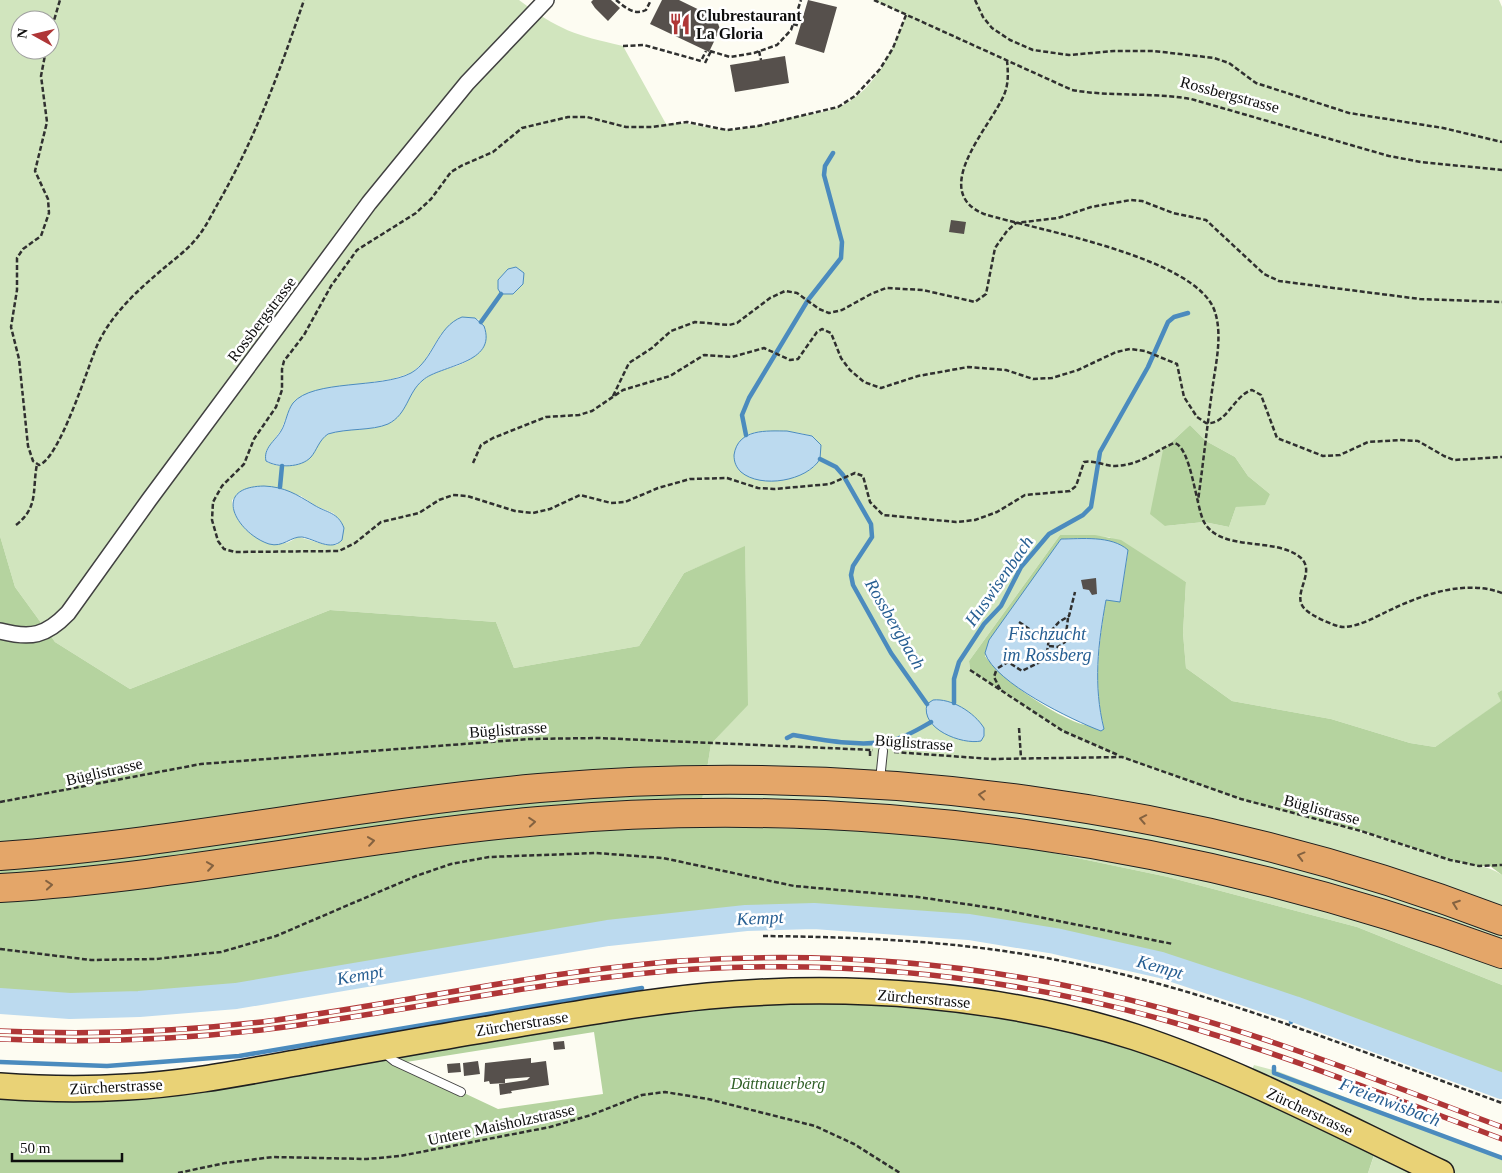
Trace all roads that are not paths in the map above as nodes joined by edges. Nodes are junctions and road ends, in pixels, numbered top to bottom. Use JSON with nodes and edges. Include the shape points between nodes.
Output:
{"nodes":[{"id":1,"x":546,"y":0,"type":"edge"},
{"id":2,"x":0,"y":631,"type":"edge"},
{"id":3,"x":883,"y":751,"type":"road end"},
{"id":4,"x":880,"y":785,"type":"junction"},
{"id":5,"x":0,"y":856,"type":"edge"},
{"id":6,"x":0,"y":888,"type":"edge"},
{"id":7,"x":1502,"y":921,"type":"edge"},
{"id":8,"x":1502,"y":954,"type":"edge"},
{"id":9,"x":379,"y":1048,"type":"junction"},
{"id":10,"x":0,"y":1086,"type":"edge"},
{"id":11,"x":461,"y":1092,"type":"dead end"},
{"id":12,"x":1441,"y":1173,"type":"edge"}],
"edges":[{"from":1,"to":2,"type":"street","name":"Rossbergstrasse","via":[[467,82],[369,203],[68,613],[51,629],[32,635]]},
{"from":3,"to":4,"type":"lane"},
{"from":4,"to":5,"type":"highway","via":[[697,780],[538,788],[135,843]]},
{"from":7,"to":4,"type":"highway","one_way":true,"via":[[1362,873],[1199,831],[1013,798]]},
{"from":6,"to":8,"type":"highway","one_way":true,"via":[[149,874],[423,834],[531,822],[698,813],[814,814],[1008,830],[1163,856],[1315,893]]},
{"from":9,"to":10,"type":"main road","name":"Zürcherstrasse","via":[[148,1086],[70,1089]]},
{"from":9,"to":11,"type":"lane","via":[[394,1061]]},
{"from":9,"to":12,"type":"main road","name":"Zürcherstrasse","via":[[592,1012],[718,995],[826,992],[962,1001],[1021,1009],[1079,1022],[1172,1050],[1247,1081]]}]}
